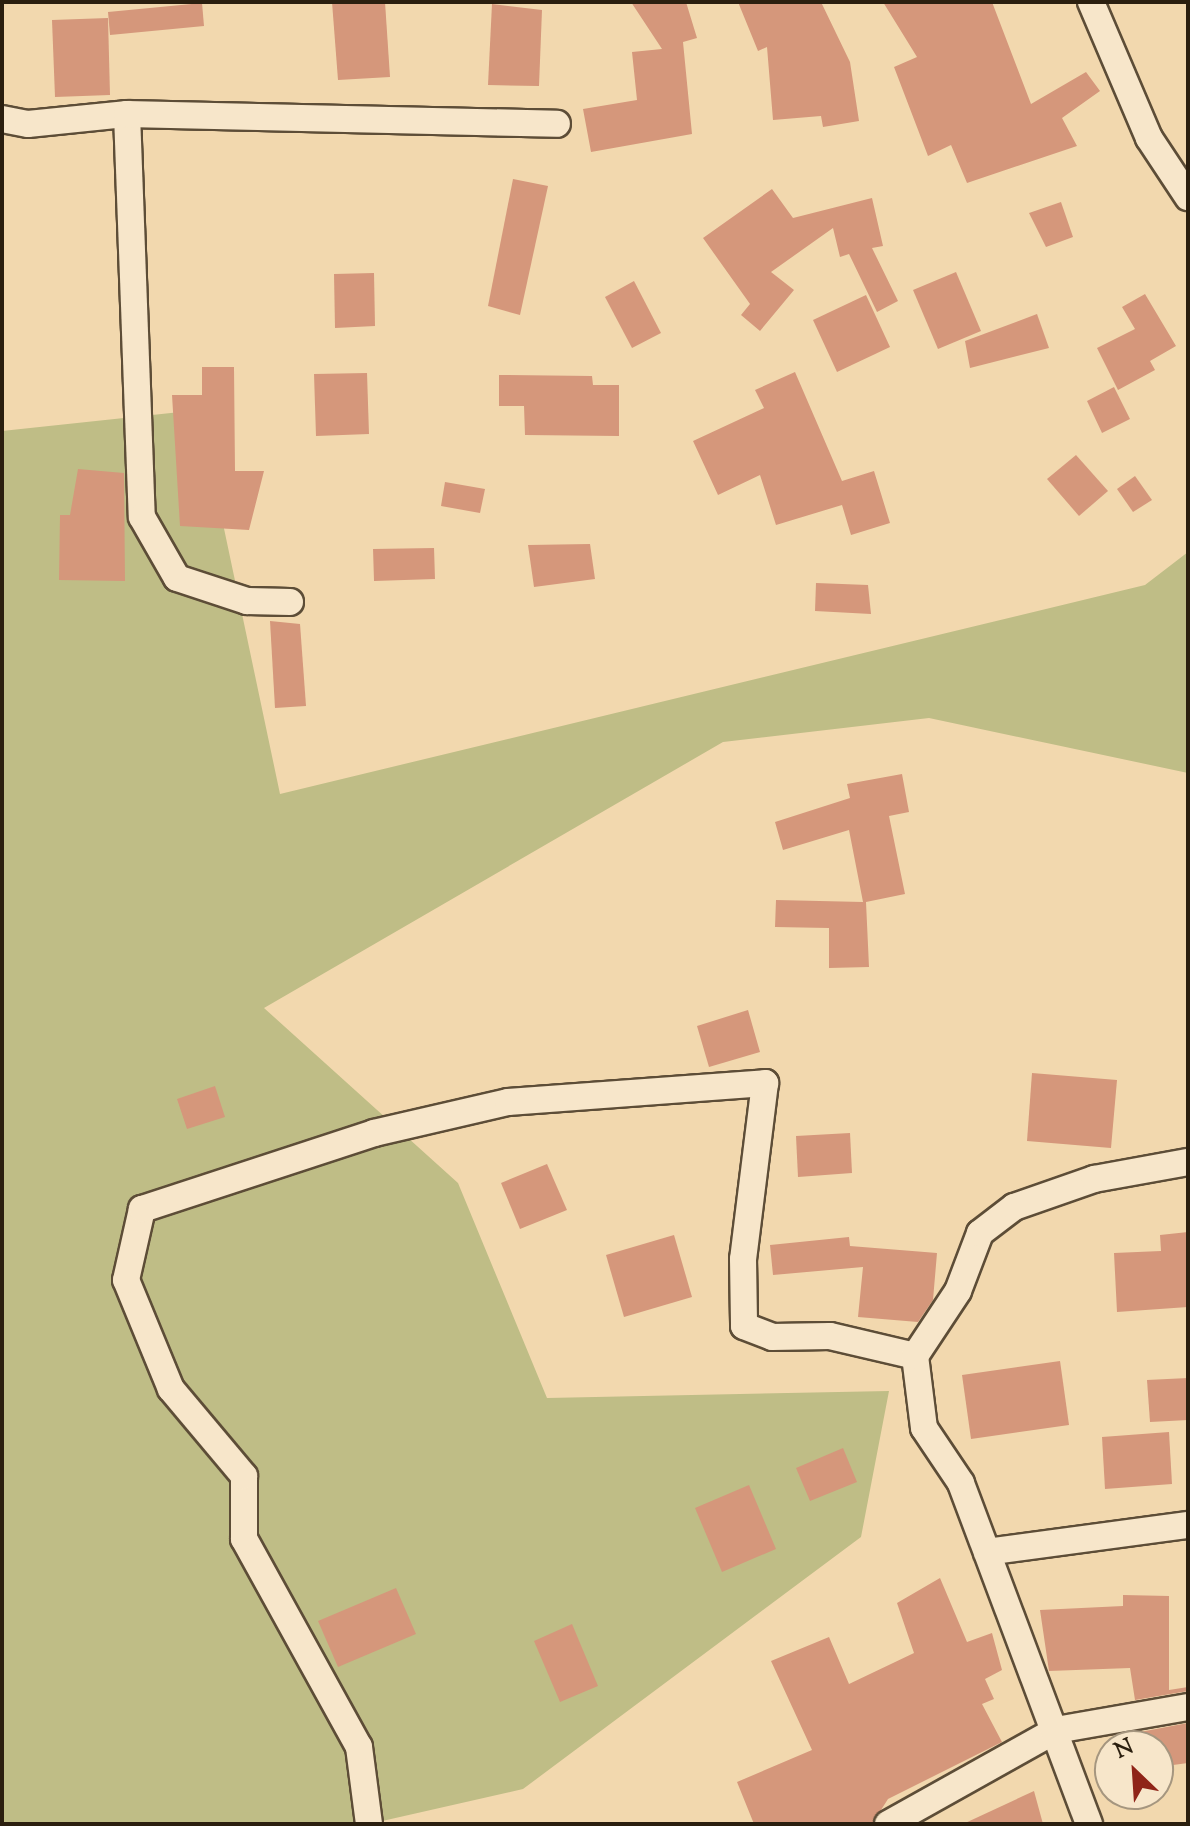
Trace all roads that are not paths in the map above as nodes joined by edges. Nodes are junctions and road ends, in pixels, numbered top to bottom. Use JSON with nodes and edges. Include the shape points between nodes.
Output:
{"nodes":[{"id":1,"x":1091,"y":2,"type":"edge"},
{"id":2,"x":127,"y":114,"type":"junction"},
{"id":3,"x":2,"y":119,"type":"edge"},
{"id":4,"x":557,"y":124,"type":"dead end"},
{"id":5,"x":1188,"y":197,"type":"edge"},
{"id":6,"x":290,"y":602,"type":"dead end"},
{"id":7,"x":1188,"y":1162,"type":"edge"},
{"id":8,"x":915,"y":1356,"type":"junction"},
{"id":9,"x":1188,"y":1525,"type":"edge"},
{"id":10,"x":987,"y":1552,"type":"junction"},
{"id":11,"x":1188,"y":1707,"type":"edge"},
{"id":12,"x":1056,"y":1730,"type":"junction"},
{"id":13,"x":369,"y":1824,"type":"edge"},
{"id":14,"x":888,"y":1824,"type":"edge"},
{"id":15,"x":1089,"y":1824,"type":"edge"}],
"edges":[{"from":1,"to":5,"type":"street","via":[[1149,138]]},
{"from":2,"to":3,"type":"street"},
{"from":2,"to":4,"type":"street"},
{"from":2,"to":6,"type":"street","via":[[142,517],[177,578],[247,601]]},
{"from":7,"to":8,"type":"street","via":[[1094,1179],[1014,1207],[980,1233],[958,1291]]},
{"from":8,"to":10,"type":"street","via":[[924,1428],[961,1483]]},
{"from":8,"to":13,"type":"street","via":[[830,1336],[772,1337],[744,1326],[743,1259],[765,1083],[508,1102],[374,1133],[142,1209],[126,1280],[171,1389],[244,1476],[244,1539],[359,1747]]},
{"from":9,"to":10,"type":"street"},
{"from":10,"to":12,"type":"street"},
{"from":11,"to":12,"type":"street"},
{"from":12,"to":14,"type":"street"},
{"from":12,"to":15,"type":"street"}]}
